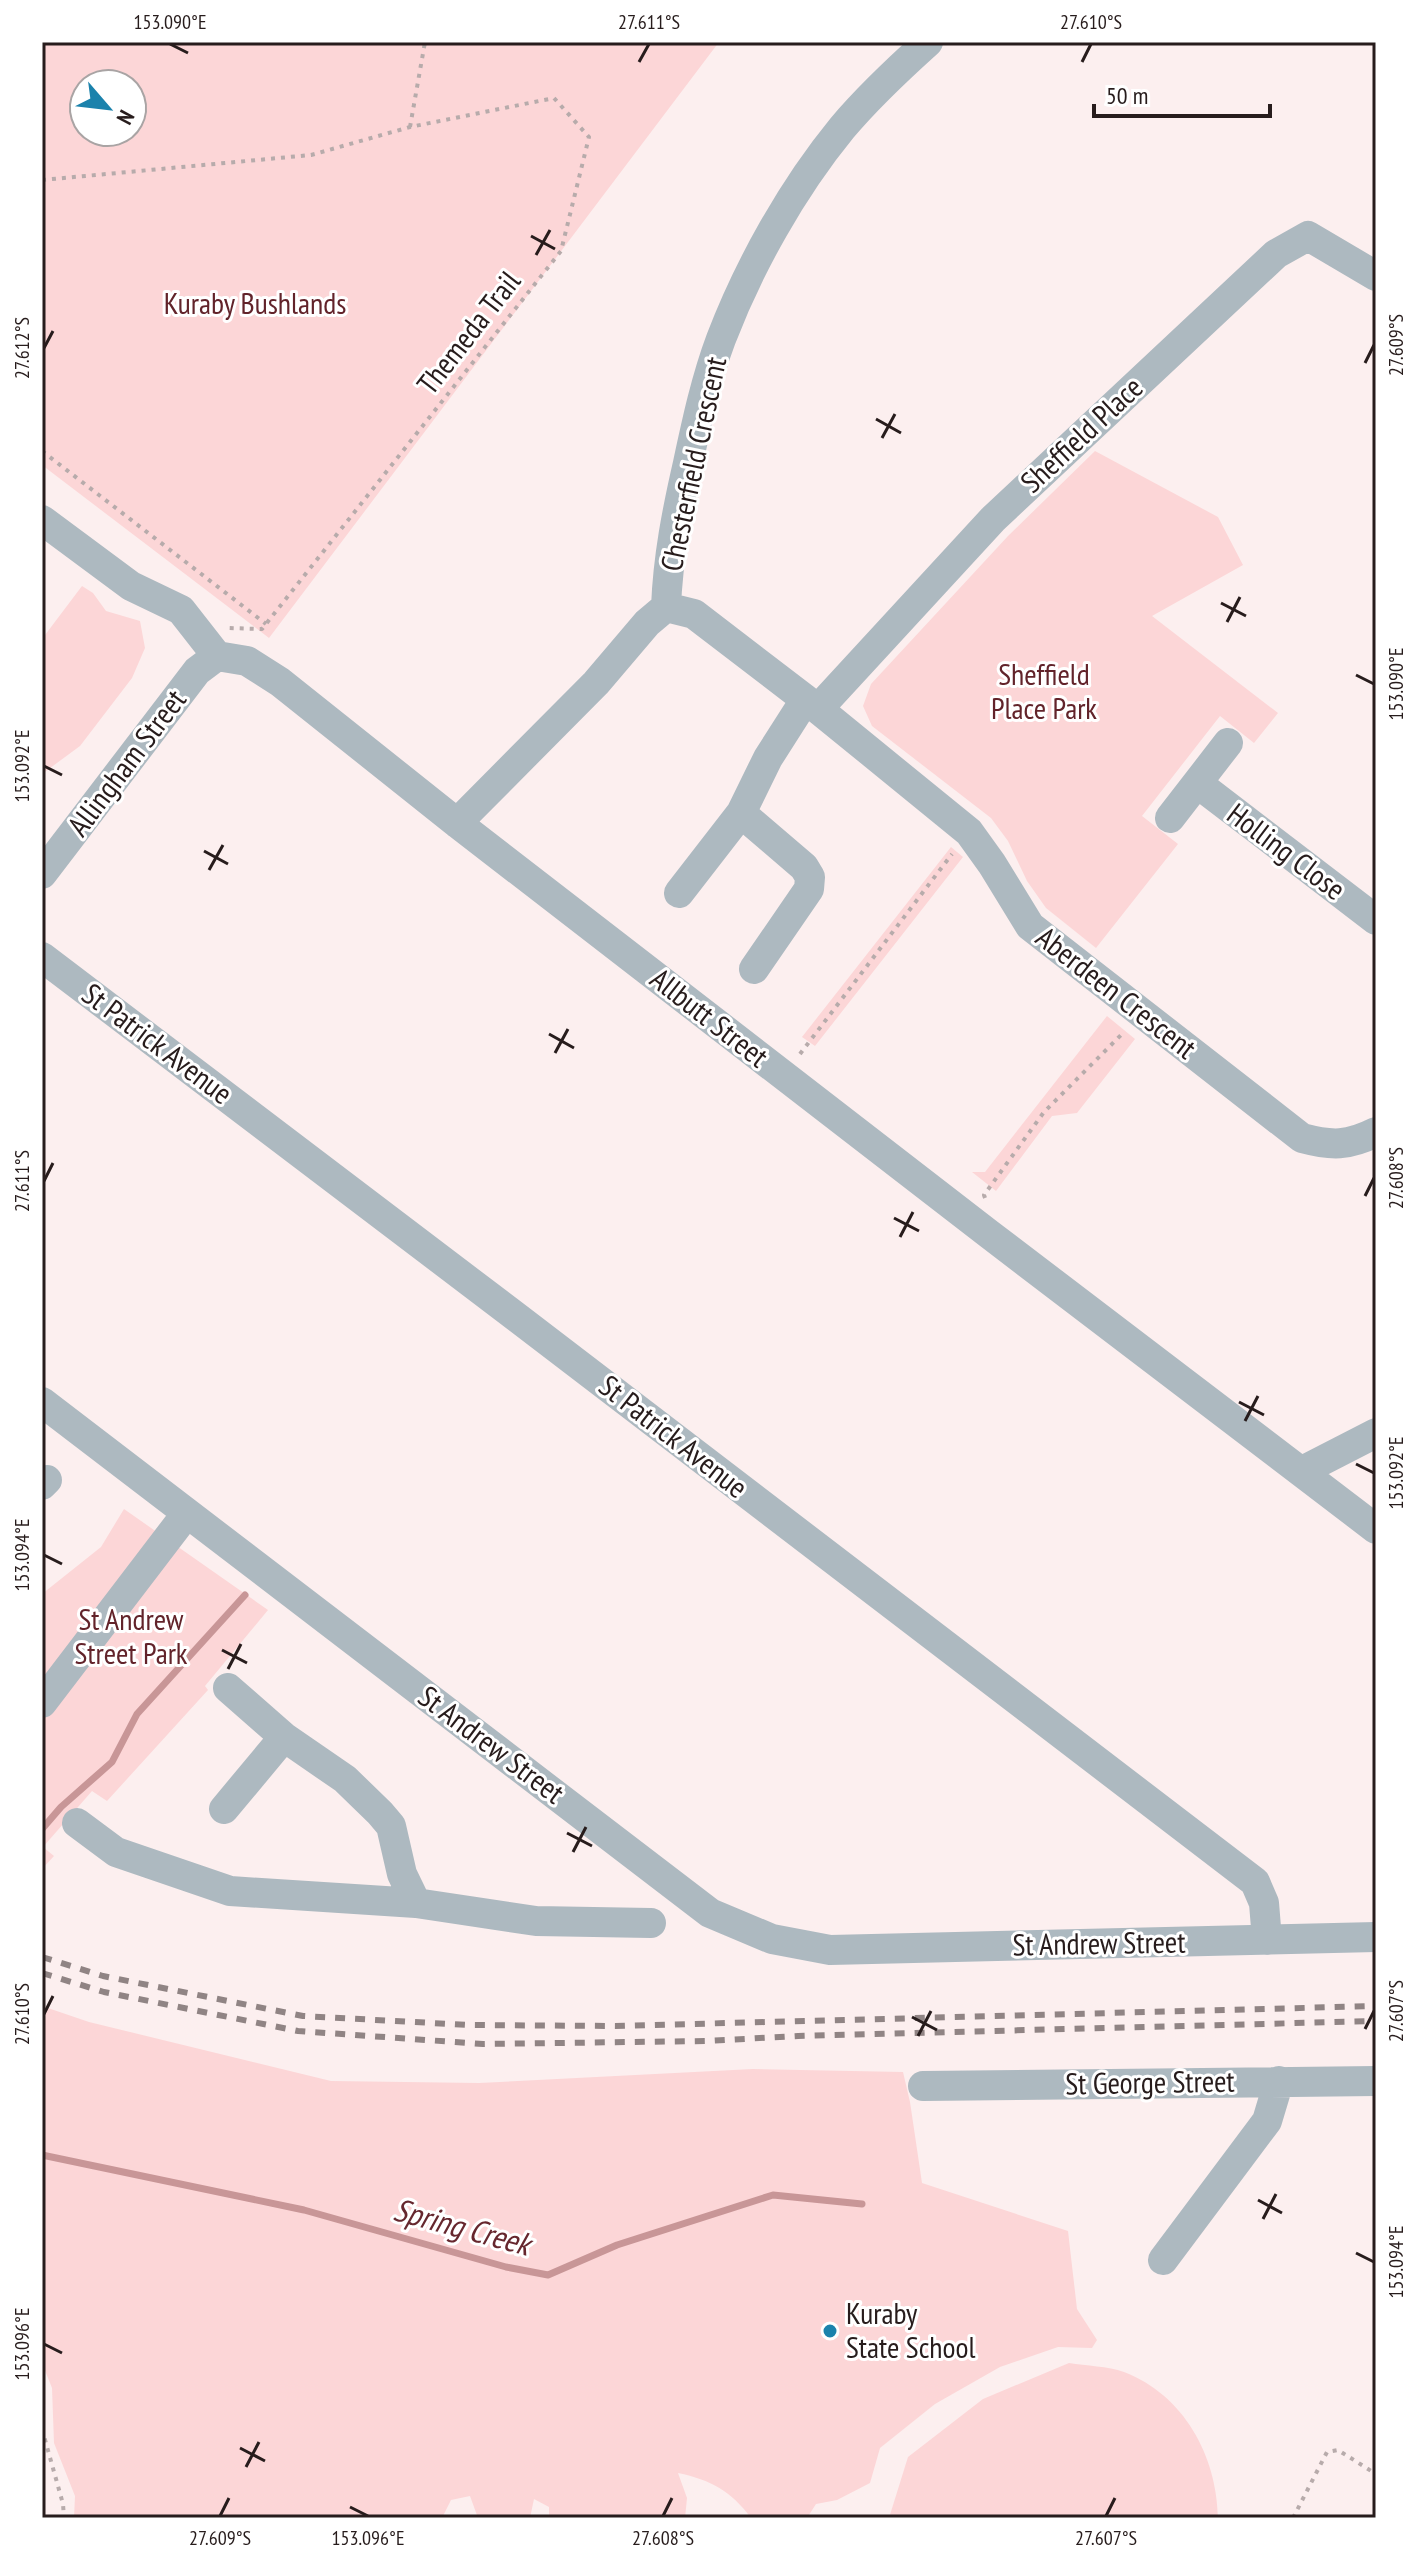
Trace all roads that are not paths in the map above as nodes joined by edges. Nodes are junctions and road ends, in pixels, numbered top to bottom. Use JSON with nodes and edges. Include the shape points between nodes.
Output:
{"nodes":[{"id":1,"x":928,"y":42,"type":"edge"},
{"id":2,"x":1376,"y":276,"type":"edge"},
{"id":3,"x":42,"y":520,"type":"edge"},
{"id":4,"x":666,"y":607,"type":"junction"},
{"id":5,"x":217,"y":656,"type":"junction"},
{"id":6,"x":811,"y":704,"type":"junction"},
{"id":7,"x":1228,"y":743,"type":"dead end"},
{"id":8,"x":1197,"y":783,"type":"junction"},
{"id":9,"x":741,"y":813,"type":"junction"},
{"id":10,"x":1170,"y":818,"type":"dead end"},
{"id":11,"x":457,"y":823,"type":"junction"},
{"id":12,"x":42,"y":874,"type":"edge"},
{"id":13,"x":679,"y":893,"type":"dead end"},
{"id":14,"x":1376,"y":920,"type":"edge"},
{"id":15,"x":42,"y":957,"type":"edge"},
{"id":16,"x":754,"y":969,"type":"dead end"},
{"id":17,"x":1376,"y":1132,"type":"edge"},
{"id":18,"x":42,"y":1402,"type":"edge"},
{"id":19,"x":1376,"y":1433,"type":"edge"},
{"id":20,"x":1302,"y":1471,"type":"junction"},
{"id":21,"x":187,"y":1513,"type":"junction"},
{"id":22,"x":1376,"y":1529,"type":"edge"},
{"id":23,"x":228,"y":1688,"type":"dead end"},
{"id":24,"x":42,"y":1703,"type":"edge"},
{"id":25,"x":284,"y":1737,"type":"junction"},
{"id":26,"x":224,"y":1809,"type":"dead end"},
{"id":27,"x":77,"y":1823,"type":"dead end"},
{"id":28,"x":416,"y":1903,"type":"junction"},
{"id":29,"x":651,"y":1923,"type":"dead end"},
{"id":30,"x":1376,"y":1937,"type":"edge"},
{"id":31,"x":1267,"y":1940,"type":"junction"},
{"id":32,"x":1279,"y":2081,"type":"junction"},
{"id":33,"x":1376,"y":2081,"type":"edge"},
{"id":34,"x":923,"y":2086,"type":"dead end"},
{"id":35,"x":1163,"y":2260,"type":"dead end"}],
"edges":[{"from":1,"to":4,"type":"street","name":"Chesterfield Crescent","via":[[842,128],[755,263],[721,340],[700,407],[668,562]]},
{"from":2,"to":6,"type":"street","name":"Sheffield Place","via":[[1308,236],[1276,254],[993,519]]},
{"from":3,"to":5,"type":"street","via":[[131,586],[181,610]]},
{"from":4,"to":6,"type":"street","name":"Aberdeen Crescent","via":[[694,614]]},
{"from":4,"to":11,"type":"street","name":"Chesterfield Crescent"},
{"from":5,"to":11,"type":"street","name":"Allbutt Street","via":[[247,661],[280,682]]},
{"from":5,"to":12,"type":"street","name":"Allingham Street","via":[[197,671]]},
{"from":6,"to":9,"type":"street","via":[[768,758]]},
{"from":6,"to":17,"type":"street","name":"Aberdeen Crescent","via":[[969,832],[1030,926],[1302,1138],[1327,1145],[1357,1142]]},
{"from":7,"to":8,"type":"street","name":"Holling Close"},
{"from":8,"to":10,"type":"street","name":"Holling Close"},
{"from":8,"to":14,"type":"street","name":"Holling Close"},
{"from":9,"to":13,"type":"street"},
{"from":9,"to":16,"type":"street","via":[[810,877],[809,889]]},
{"from":11,"to":20,"type":"street","name":"Allbutt Street"},
{"from":15,"to":31,"type":"street","name":"St Patrick Avenue","via":[[1255,1882],[1264,1903]]},
{"from":18,"to":21,"type":"street","name":"St Andrew Street"},
{"from":19,"to":20,"type":"street"},
{"from":20,"to":22,"type":"street","name":"Allbutt Street"},
{"from":21,"to":24,"type":"street"},
{"from":21,"to":31,"type":"street","name":"St Andrew Street","via":[[710,1913],[772,1939],[830,1950]]},
{"from":23,"to":25,"type":"street"},
{"from":25,"to":26,"type":"street"},
{"from":25,"to":28,"type":"street","via":[[345,1779],[391,1826],[402,1874]]},
{"from":27,"to":28,"type":"street","via":[[116,1852],[230,1891]]},
{"from":28,"to":29,"type":"street","via":[[536,1921]]},
{"from":30,"to":31,"type":"street","name":"St Andrew Street"},
{"from":32,"to":33,"type":"street","name":"St George Street"},
{"from":32,"to":34,"type":"street","name":"St George Street"},
{"from":32,"to":35,"type":"street","via":[[1267,2121]]}]}
